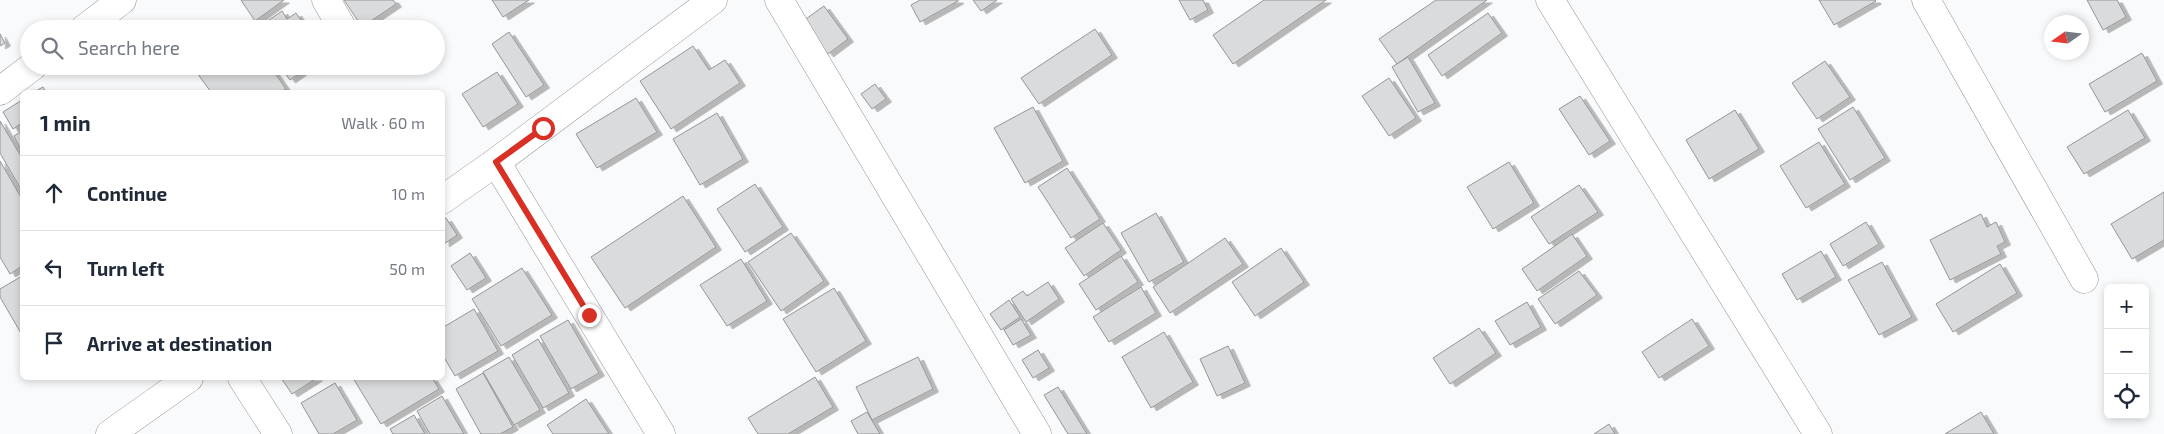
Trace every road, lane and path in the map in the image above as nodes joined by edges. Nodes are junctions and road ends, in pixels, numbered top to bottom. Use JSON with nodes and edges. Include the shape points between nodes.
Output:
{"nodes":[{"id":1,"x":122,"y":0,"type":"edge"},
{"id":2,"x":326,"y":0,"type":"edge"},
{"id":3,"x":713,"y":0,"type":"edge"},
{"id":4,"x":778,"y":0,"type":"edge"},
{"id":5,"x":1550,"y":0,"type":"edge"},
{"id":6,"x":1926,"y":0,"type":"edge"},
{"id":7,"x":96,"y":20,"type":"edge"},
{"id":8,"x":338,"y":20,"type":"edge"},
{"id":9,"x":21,"y":75,"type":"edge"},
{"id":10,"x":0,"y":90,"type":"edge"},
{"id":11,"x":496,"y":162,"type":"junction"},
{"id":12,"x":445,"y":198,"type":"edge"},
{"id":13,"x":2084,"y":278,"type":"dead end"},
{"id":14,"x":186,"y":380,"type":"edge"},
{"id":15,"x":243,"y":380,"type":"edge"},
{"id":16,"x":110,"y":434,"type":"edge"},
{"id":17,"x":278,"y":434,"type":"edge"},
{"id":18,"x":661,"y":434,"type":"edge"},
{"id":19,"x":1037,"y":434,"type":"edge"},
{"id":20,"x":1818,"y":434,"type":"edge"}],
"edges":[{"from":1,"to":7,"type":"street"},
{"from":2,"to":8,"type":"street"},
{"from":3,"to":11,"type":"street"},
{"from":4,"to":19,"type":"street"},
{"from":5,"to":20,"type":"street"},
{"from":6,"to":13,"type":"street"},
{"from":9,"to":10,"type":"street"},
{"from":11,"to":12,"type":"street"},
{"from":11,"to":18,"type":"street"},
{"from":14,"to":16,"type":"street"},
{"from":15,"to":17,"type":"street"}]}
